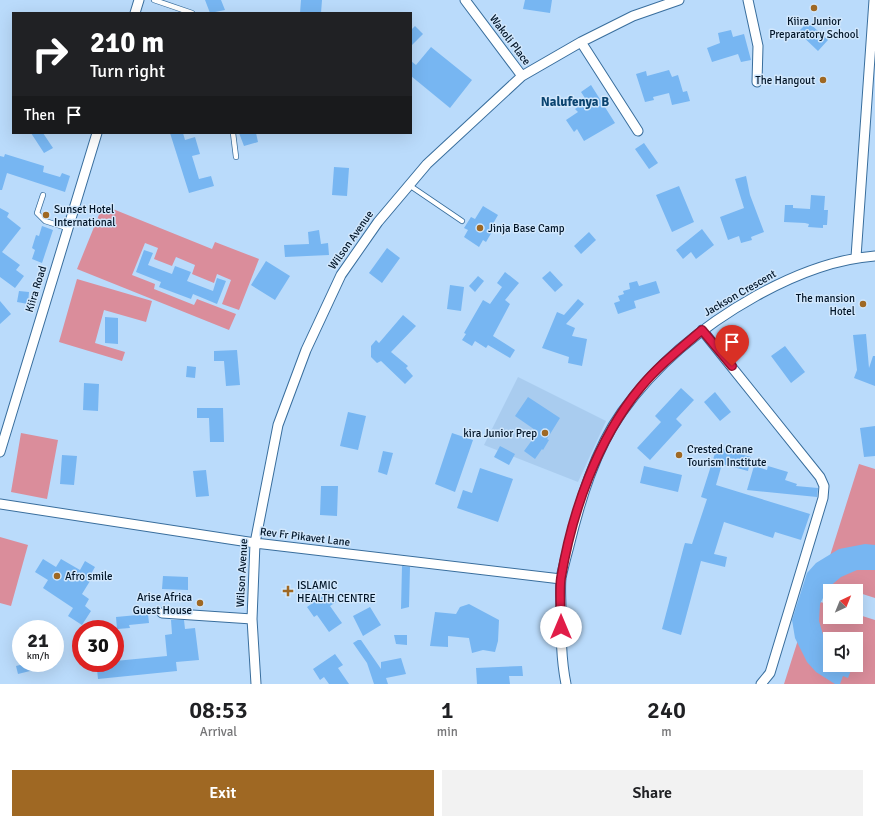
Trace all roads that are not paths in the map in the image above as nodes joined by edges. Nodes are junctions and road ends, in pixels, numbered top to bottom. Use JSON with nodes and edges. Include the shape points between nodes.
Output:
{"nodes":[{"id":1,"x":139,"y":0,"type":"edge"},
{"id":2,"x":154,"y":0,"type":"edge"},
{"id":3,"x":465,"y":0,"type":"edge"},
{"id":4,"x":679,"y":0,"type":"edge"},
{"id":5,"x":748,"y":0,"type":"edge"},
{"id":6,"x":874,"y":0,"type":"edge"},
{"id":7,"x":135,"y":12,"type":"edge"},
{"id":8,"x":189,"y":12,"type":"edge"},
{"id":9,"x":581,"y":42,"type":"junction"},
{"id":10,"x":522,"y":76,"type":"junction"},
{"id":11,"x":757,"y":82,"type":"dead end"},
{"id":12,"x":638,"y":132,"type":"dead end"},
{"id":13,"x":97,"y":134,"type":"edge"},
{"id":14,"x":233,"y":134,"type":"edge"},
{"id":15,"x":236,"y":157,"type":"dead end"},
{"id":16,"x":409,"y":185,"type":"junction"},
{"id":17,"x":43,"y":195,"type":"dead end"},
{"id":18,"x":462,"y":221,"type":"dead end"},
{"id":19,"x":67,"y":228,"type":"junction"},
{"id":20,"x":875,"y":256,"type":"edge"},
{"id":21,"x":856,"y":257,"type":"junction"},
{"id":22,"x":702,"y":330,"type":"junction"},
{"id":23,"x":0,"y":451,"type":"edge"},
{"id":24,"x":0,"y":504,"type":"edge"},
{"id":25,"x":255,"y":543,"type":"junction"},
{"id":26,"x":561,"y":579,"type":"junction"},
{"id":27,"x":162,"y":613,"type":"dead end"},
{"id":28,"x":252,"y":619,"type":"junction"},
{"id":29,"x":256,"y":684,"type":"edge"},
{"id":30,"x":566,"y":684,"type":"edge"},
{"id":31,"x":761,"y":684,"type":"edge"}],
"edges":[{"from":1,"to":7,"type":"street"},
{"from":2,"to":8,"type":"lane"},
{"from":3,"to":10,"type":"street","name":"Wakoli Place"},
{"from":4,"to":9,"type":"street","name":"Wilson Avenue","via":[[633,16]]},
{"from":5,"to":11,"type":"street","via":[[758,46]]},
{"from":6,"to":21,"type":"street"},
{"from":9,"to":10,"type":"street","name":"Wilson Avenue"},
{"from":9,"to":12,"type":"street"},
{"from":10,"to":16,"type":"street","name":"Wilson Avenue","via":[[427,164]]},
{"from":13,"to":19,"type":"street","name":"Kiira Road"},
{"from":14,"to":15,"type":"lane"},
{"from":16,"to":18,"type":"lane"},
{"from":16,"to":25,"type":"street","name":"Wilson Avenue","via":[[378,222],[341,275],[306,350],[278,425]]},
{"from":17,"to":19,"type":"lane","via":[[37,213],[45,220]]},
{"from":19,"to":23,"type":"street","name":"Kiira Road"},
{"from":20,"to":21,"type":"street","name":"Jackson Crescent"},
{"from":21,"to":22,"type":"street","name":"Jackson Crescent","via":[[804,273],[773,287],[736,307]]},
{"from":22,"to":26,"type":"street","name":"Jackson Crescent","via":[[667,360],[621,413],[606,440],[579,502]]},
{"from":22,"to":31,"type":"street","via":[[820,476],[824,486],[823,498],[770,673]]},
{"from":24,"to":25,"type":"street","name":"Rev Fr Pikavet Lane"},
{"from":25,"to":26,"type":"street","name":"Rev Fr Pikavet Lane"},
{"from":25,"to":28,"type":"street","name":"Wilson Avenue"},
{"from":26,"to":30,"type":"street","name":"Jackson Crescent","via":[[561,658]]},
{"from":27,"to":28,"type":"street"},
{"from":28,"to":29,"type":"street","name":"Wilson Avenue"}]}
